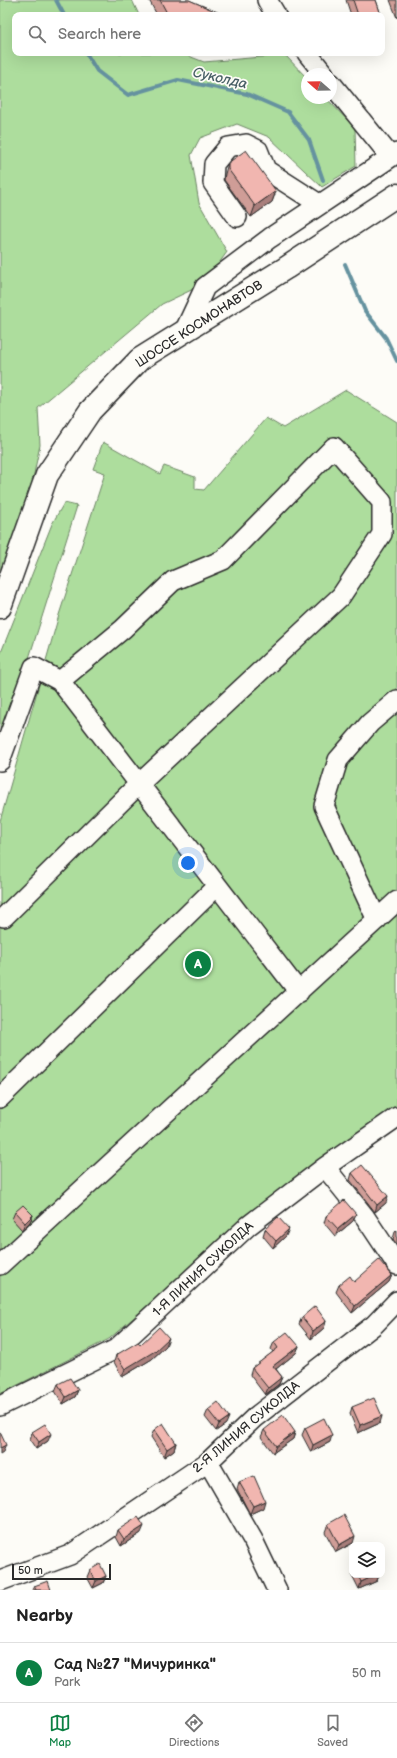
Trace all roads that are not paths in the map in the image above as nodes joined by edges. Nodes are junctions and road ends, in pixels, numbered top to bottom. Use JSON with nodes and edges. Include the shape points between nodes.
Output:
{"nodes":[{"id":1,"x":267,"y":0,"type":"edge"},
{"id":2,"x":274,"y":12,"type":"edge"},
{"id":3,"x":309,"y":56,"type":"edge"},
{"id":4,"x":319,"y":68,"type":"edge"},
{"id":5,"x":337,"y":90,"type":"edge"},
{"id":6,"x":393,"y":154,"type":"edge"},
{"id":7,"x":397,"y":195,"type":"edge"},
{"id":8,"x":319,"y":204,"type":"junction"},
{"id":9,"x":237,"y":217,"type":"dead end"},
{"id":10,"x":184,"y":332,"type":"junction"},
{"id":11,"x":0,"y":607,"type":"edge"},
{"id":12,"x":60,"y":681,"type":"junction"},
{"id":13,"x":397,"y":700,"type":"edge"},
{"id":14,"x":0,"y":761,"type":"edge"},
{"id":15,"x":138,"y":785,"type":"junction"},
{"id":16,"x":217,"y":886,"type":"junction"},
{"id":17,"x":397,"y":901,"type":"edge"},
{"id":18,"x":4,"y":917,"type":"dead end"},
{"id":19,"x":377,"y":920,"type":"junction"},
{"id":20,"x":299,"y":992,"type":"junction"},
{"id":21,"x":0,"y":1098,"type":"edge"},
{"id":22,"x":397,"y":1117,"type":"edge"},
{"id":23,"x":325,"y":1167,"type":"junction"},
{"id":24,"x":0,"y":1265,"type":"edge"},
{"id":25,"x":397,"y":1265,"type":"edge"},
{"id":26,"x":397,"y":1301,"type":"edge"},
{"id":27,"x":0,"y":1406,"type":"edge"},
{"id":28,"x":208,"y":1462,"type":"junction"},
{"id":29,"x":0,"y":1581,"type":"edge"},
{"id":30,"x":277,"y":1590,"type":"edge"}],
"edges":[{"from":1,"to":2,"type":"street"},
{"from":3,"to":4,"type":"street"},
{"from":5,"to":6,"type":"street"},
{"from":6,"to":8,"type":"street"},
{"from":7,"to":10,"type":"main road","name":"ШОССЕ КОСМОНАВТОВ"},
{"from":8,"to":9,"type":"street","via":[[266,170],[258,150],[246,144],[228,146],[214,164],[213,183]]},
{"from":8,"to":10,"type":"street","via":[[206,287]]},
{"from":10,"to":11,"type":"main road","name":"ШОССЕ КОСМОНАВТОВ","via":[[140,359],[90,411],[47,475]]},
{"from":12,"to":14,"type":"street","via":[[34,667]]},
{"from":12,"to":15,"type":"street"},
{"from":12,"to":15,"type":"street","via":[[123,628],[173,581],[223,560],[334,448],[382,502],[382,534],[341,596]]},
{"from":13,"to":19,"type":"street","via":[[370,724],[338,760],[324,806]]},
{"from":15,"to":16,"type":"street"},
{"from":15,"to":18,"type":"street"},
{"from":16,"to":20,"type":"street"},
{"from":16,"to":21,"type":"street"},
{"from":17,"to":19,"type":"street"},
{"from":19,"to":20,"type":"street"},
{"from":20,"to":24,"type":"street"},
{"from":22,"to":23,"type":"street","name":"1-Я ЛИНИЯ СУКОЛДА"},
{"from":23,"to":25,"type":"street","via":[[365,1216]]},
{"from":23,"to":27,"type":"street","name":"1-Я ЛИНИЯ СУКОЛДА","via":[[248,1226],[116,1349]]},
{"from":26,"to":28,"type":"street","name":"2-Я ЛИНИЯ СУКОЛДА","via":[[374,1325],[254,1418]]},
{"from":28,"to":29,"type":"street","name":"2-Я ЛИНИЯ СУКОЛДА","via":[[70,1555]]},
{"from":28,"to":30,"type":"street","via":[[253,1540]]}]}
